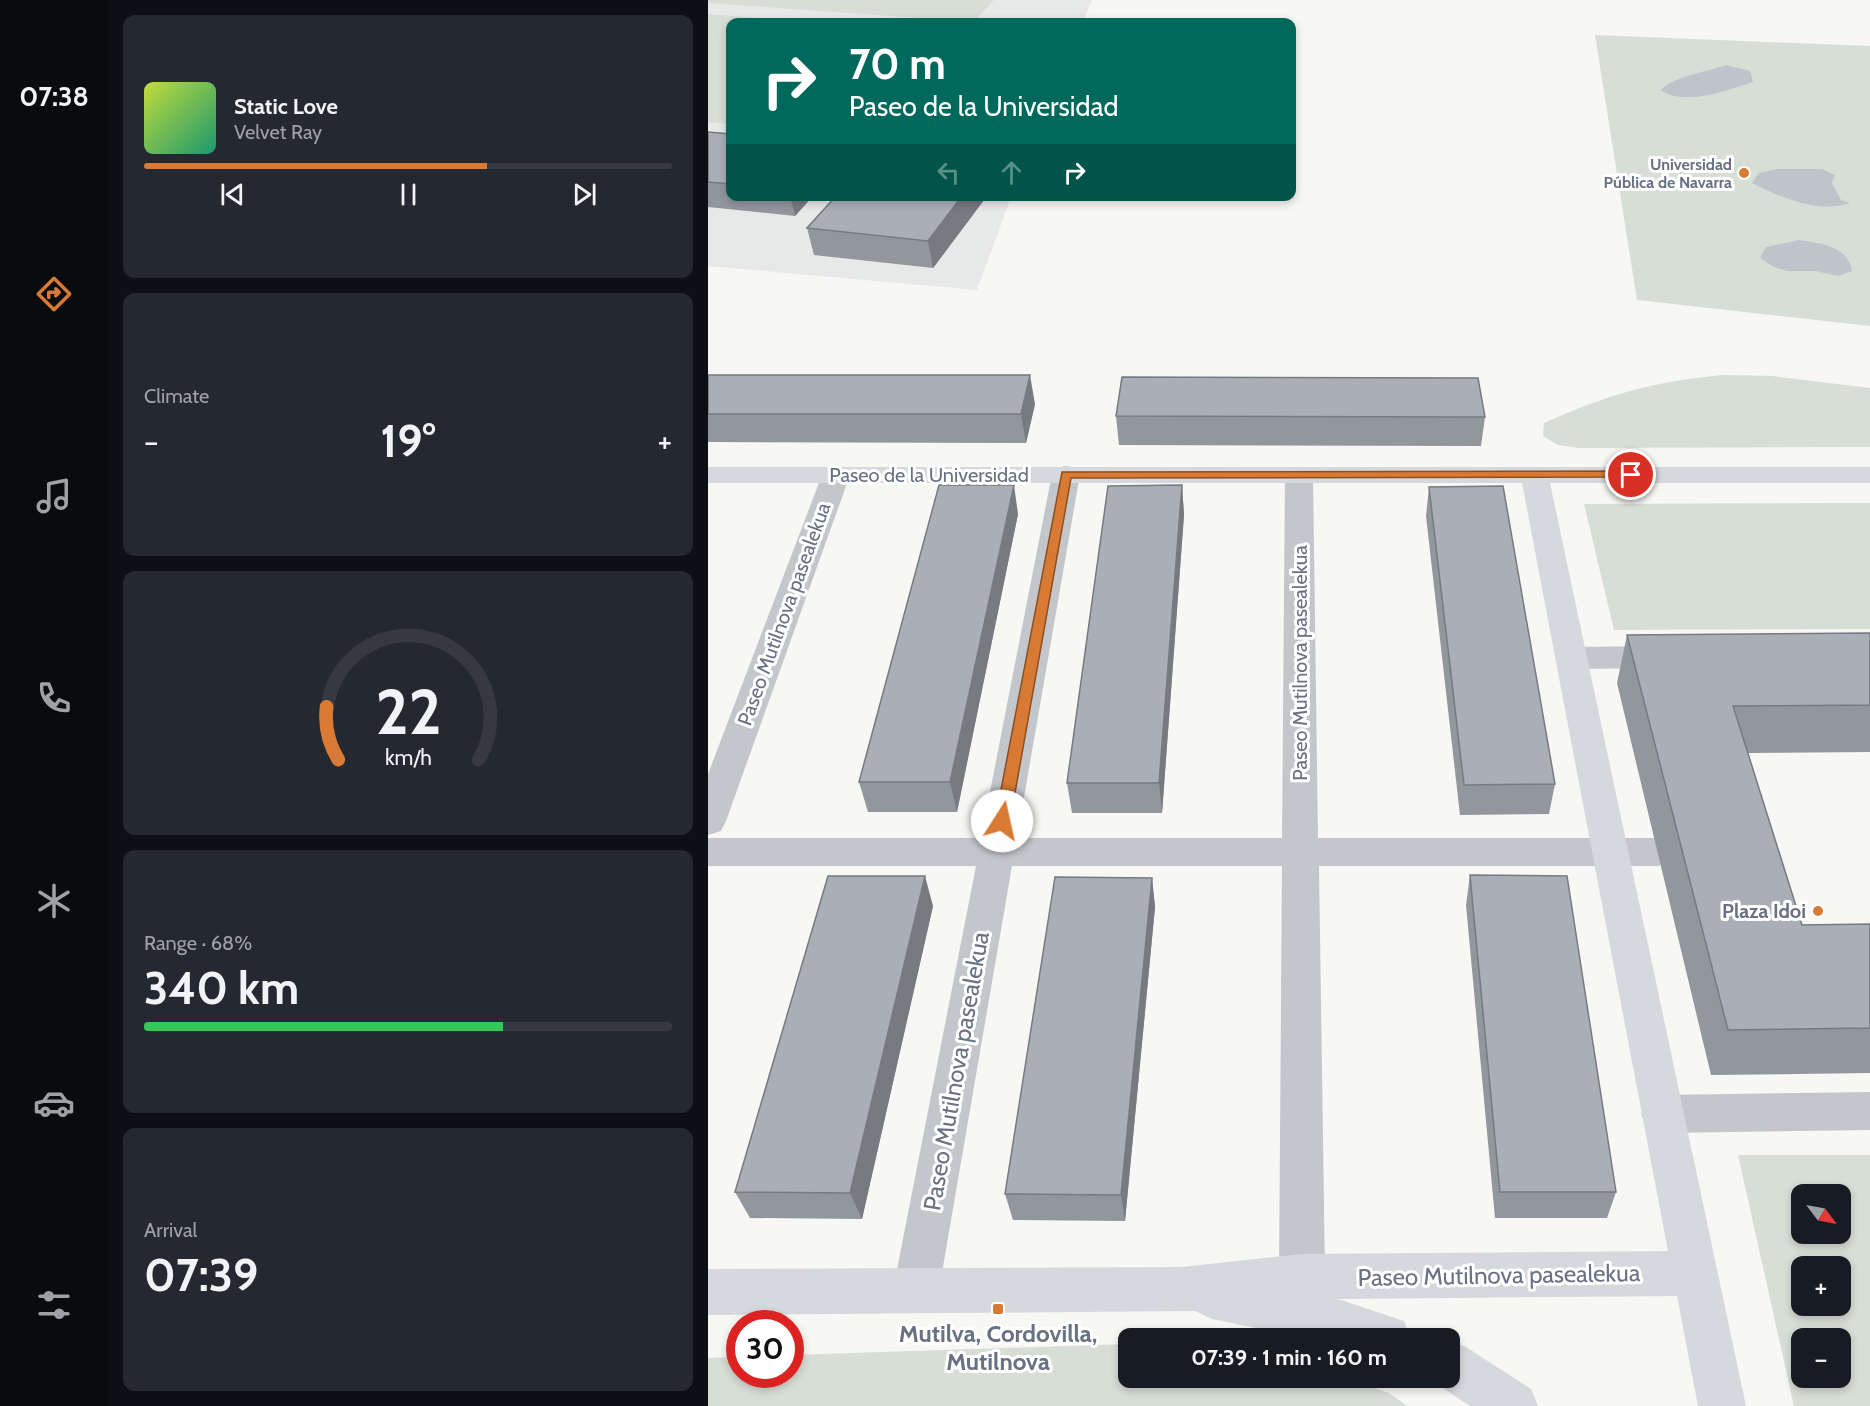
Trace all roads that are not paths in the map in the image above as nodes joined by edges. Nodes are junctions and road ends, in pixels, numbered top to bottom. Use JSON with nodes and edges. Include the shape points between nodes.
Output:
{"nodes":[{"id":1,"x":1066,"y":474,"type":"junction"},
{"id":2,"x":708,"y":475,"type":"edge"},
{"id":3,"x":836,"y":475,"type":"junction"},
{"id":4,"x":1299,"y":475,"type":"junction"},
{"id":5,"x":1534,"y":475,"type":"junction"},
{"id":6,"x":1870,"y":475,"type":"edge"},
{"id":7,"x":1692,"y":657,"type":"edge"},
{"id":8,"x":1573,"y":658,"type":"junction"},
{"id":9,"x":708,"y":821,"type":"edge"},
{"id":10,"x":708,"y":852,"type":"edge"},
{"id":11,"x":997,"y":852,"type":"junction"},
{"id":12,"x":1300,"y":852,"type":"junction"},
{"id":13,"x":1610,"y":852,"type":"junction"},
{"id":14,"x":1658,"y":852,"type":"dead end"},
{"id":15,"x":1870,"y":1111,"type":"edge"},
{"id":16,"x":1662,"y":1114,"type":"junction"},
{"id":17,"x":1696,"y":1273,"type":"junction"},
{"id":18,"x":1302,"y":1276,"type":"junction"},
{"id":19,"x":916,"y":1290,"type":"junction"},
{"id":20,"x":1181,"y":1290,"type":"junction"},
{"id":21,"x":708,"y":1292,"type":"edge"},
{"id":22,"x":1355,"y":1328,"type":"edge"},
{"id":23,"x":1460,"y":1371,"type":"edge"},
{"id":24,"x":1514,"y":1406,"type":"edge"},
{"id":25,"x":1722,"y":1406,"type":"edge"}],
"edges":[{"from":1,"to":3,"type":"street","name":"Paseo de la Universidad"},
{"from":1,"to":4,"type":"street","name":"Paseo de la Universidad"},
{"from":1,"to":11,"type":"street","name":"Paseo Mutilnova pasealekua"},
{"from":2,"to":3,"type":"street","name":"Paseo de la Universidad"},
{"from":3,"to":9,"type":"street","name":"Paseo Mutilnova pasealekua"},
{"from":4,"to":5,"type":"street","name":"Paseo de la Universidad"},
{"from":4,"to":12,"type":"street","name":"Paseo Mutilnova pasealekua"},
{"from":5,"to":6,"type":"street","name":"Paseo de la Universidad"},
{"from":5,"to":8,"type":"street"},
{"from":7,"to":8,"type":"street"},
{"from":8,"to":13,"type":"street"},
{"from":10,"to":11,"type":"street"},
{"from":11,"to":12,"type":"street"},
{"from":11,"to":19,"type":"street","name":"Paseo Mutilnova pasealekua"},
{"from":12,"to":13,"type":"street"},
{"from":12,"to":18,"type":"street","name":"Paseo Mutilnova pasealekua"},
{"from":13,"to":14,"type":"street"},
{"from":13,"to":16,"type":"street"},
{"from":15,"to":16,"type":"street"},
{"from":16,"to":17,"type":"street"},
{"from":17,"to":18,"type":"street","name":"Paseo Mutilnova pasealekua"},
{"from":17,"to":25,"type":"street"},
{"from":18,"to":20,"type":"street","name":"Paseo Mutilnova pasealekua"},
{"from":19,"to":20,"type":"street","name":"Paseo Mutilnova pasealekua"},
{"from":19,"to":21,"type":"street","name":"Paseo Mutilnova pasealekua"},
{"from":20,"to":22,"type":"street"},
{"from":23,"to":24,"type":"street"}]}
